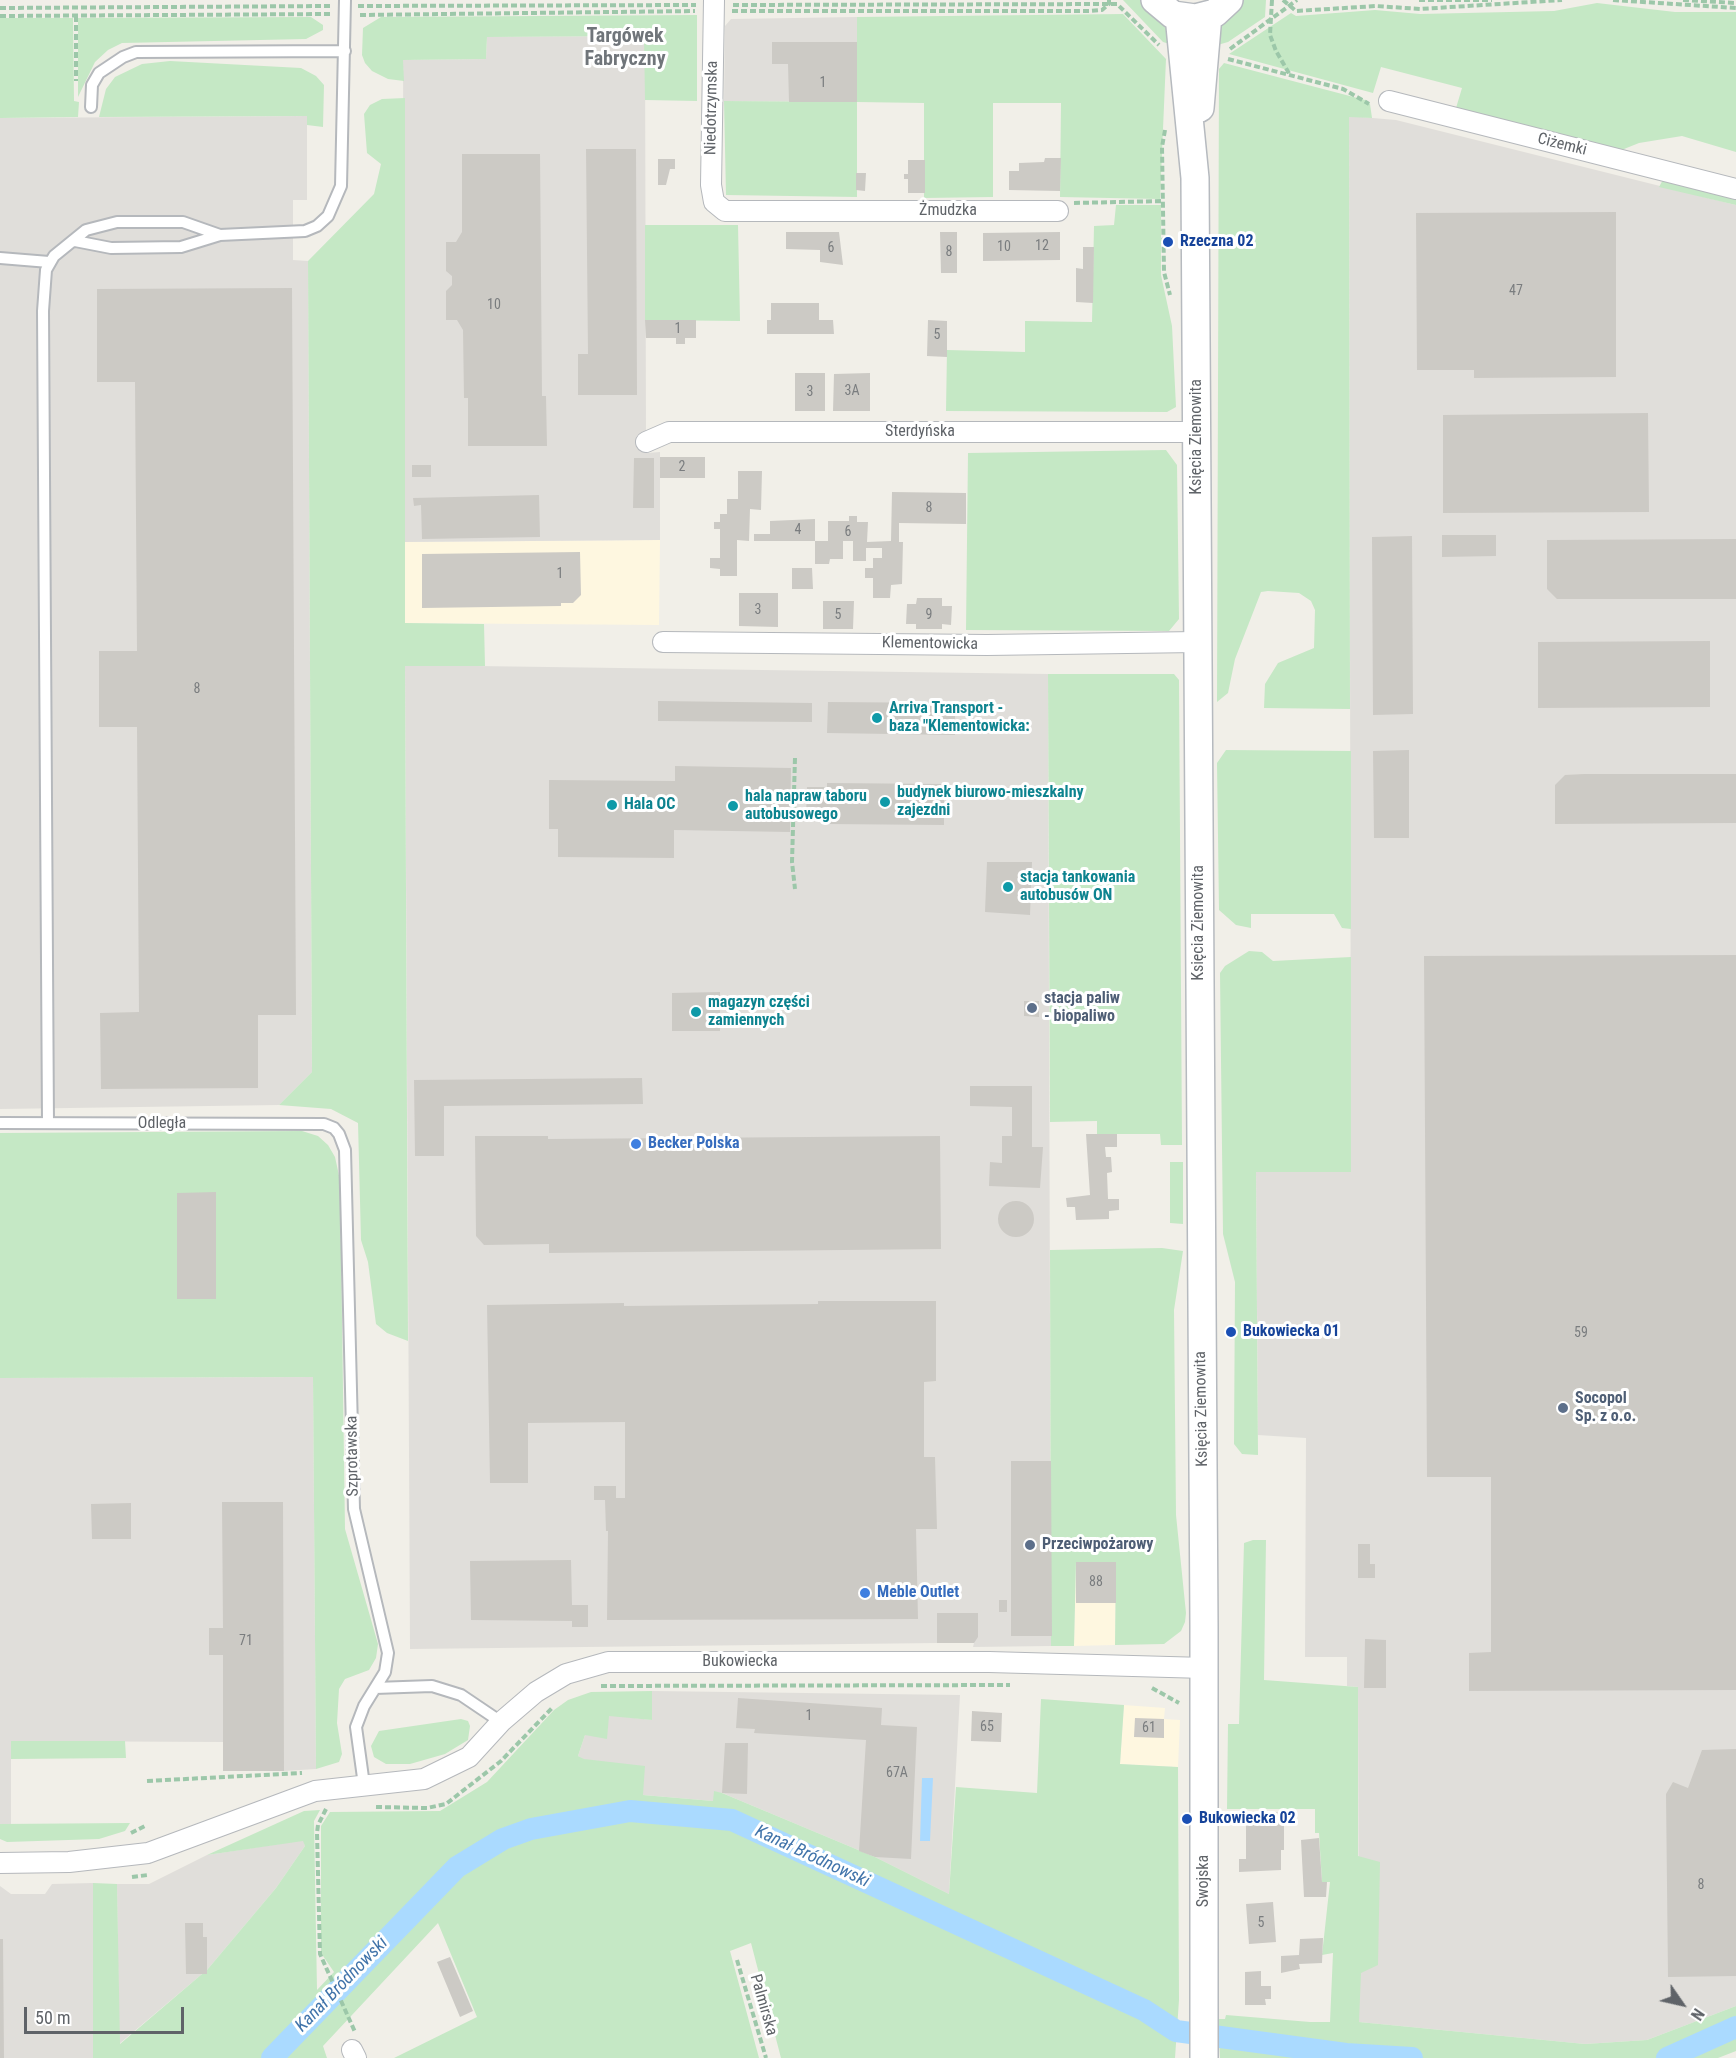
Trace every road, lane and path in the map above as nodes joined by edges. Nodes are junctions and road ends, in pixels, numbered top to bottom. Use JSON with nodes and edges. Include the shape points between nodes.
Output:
{"nodes":[{"id":1,"x":1155,"y":0,"type":"edge"},
{"id":2,"x":1272,"y":0,"type":"edge"},
{"id":3,"x":1282,"y":0,"type":"edge"},
{"id":4,"x":1297,"y":0,"type":"edge"},
{"id":5,"x":1419,"y":0,"type":"edge"},
{"id":6,"x":1492,"y":0,"type":"edge"},
{"id":7,"x":1562,"y":0,"type":"edge"},
{"id":8,"x":1613,"y":0,"type":"edge"},
{"id":9,"x":1683,"y":0,"type":"edge"},
{"id":10,"x":1099,"y":2,"type":"edge"},
{"id":11,"x":1109,"y":2,"type":"edge"},
{"id":12,"x":1736,"y":3,"type":"edge"},
{"id":13,"x":714,"y":5,"type":"edge"},
{"id":14,"x":1288,"y":5,"type":"junction"},
{"id":15,"x":345,"y":7,"type":"edge"},
{"id":16,"x":0,"y":8,"type":"edge"},
{"id":17,"x":1218,"y":8,"type":"edge"},
{"id":18,"x":1736,"y":8,"type":"edge"},
{"id":19,"x":0,"y":16,"type":"edge"},
{"id":20,"x":76,"y":16,"type":"junction"},
{"id":21,"x":1179,"y":16,"type":"junction"},
{"id":22,"x":1272,"y":17,"type":"junction"},
{"id":23,"x":1159,"y":46,"type":"dead end"},
{"id":24,"x":1228,"y":50,"type":"dead end"},
{"id":25,"x":345,"y":51,"type":"junction"},
{"id":26,"x":1219,"y":57,"type":"dead end"},
{"id":27,"x":1291,"y":75,"type":"junction"},
{"id":28,"x":1343,"y":89,"type":"dead end"},
{"id":29,"x":1389,"y":100,"type":"dead end"},
{"id":30,"x":91,"y":107,"type":"joint"},
{"id":31,"x":1195,"y":178,"type":"junction"},
{"id":32,"x":1736,"y":189,"type":"edge"},
{"id":33,"x":1163,"y":201,"type":"dead end"},
{"id":34,"x":725,"y":211,"type":"joint"},
{"id":35,"x":1058,"y":211,"type":"joint"},
{"id":36,"x":220,"y":235,"type":"junction"},
{"id":37,"x":75,"y":241,"type":"junction"},
{"id":38,"x":0,"y":258,"type":"edge"},
{"id":39,"x":49,"y":262,"type":"junction"},
{"id":40,"x":1197,"y":432,"type":"junction"},
{"id":41,"x":646,"y":442,"type":"dead end"},
{"id":42,"x":663,"y":642,"type":"dead end"},
{"id":43,"x":1197,"y":642,"type":"junction"},
{"id":44,"x":795,"y":758,"type":"dead end"},
{"id":45,"x":795,"y":889,"type":"dead end"},
{"id":46,"x":0,"y":1123,"type":"edge"},
{"id":47,"x":48,"y":1123,"type":"junction"},
{"id":48,"x":324,"y":1124,"type":"joint"},
{"id":49,"x":1204,"y":1668,"type":"junction"},
{"id":50,"x":1016,"y":1685,"type":"dead end"},
{"id":51,"x":1143,"y":1685,"type":"dead end"},
{"id":52,"x":593,"y":1686,"type":"dead end"},
{"id":53,"x":375,"y":1688,"type":"junction"},
{"id":54,"x":558,"y":1701,"type":"dead end"},
{"id":55,"x":1178,"y":1701,"type":"dead end"},
{"id":56,"x":501,"y":1722,"type":"junction"},
{"id":57,"x":147,"y":1781,"type":"dead end"},
{"id":58,"x":364,"y":1785,"type":"junction"},
{"id":59,"x":315,"y":1789,"type":"junction"},
{"id":60,"x":372,"y":1807,"type":"dead end"},
{"id":61,"x":0,"y":1863,"type":"edge"},
{"id":62,"x":153,"y":1875,"type":"dead end"},
{"id":63,"x":127,"y":1877,"type":"dead end"},
{"id":64,"x":737,"y":1960,"type":"dead end"},
{"id":65,"x":347,"y":2015,"type":"dead end"},
{"id":66,"x":766,"y":2058,"type":"edge"},
{"id":67,"x":1204,"y":2058,"type":"edge"}],
"edges":[{"from":1,"to":21,"type":"street"},
{"from":2,"to":22,"type":"path"},
{"from":3,"to":14,"type":"path"},
{"from":4,"to":14,"type":"path"},
{"from":5,"to":6,"type":"path"},
{"from":7,"to":14,"type":"path","via":[[1420,9],[1376,6],[1296,11]]},
{"from":8,"to":18,"type":"path"},
{"from":9,"to":12,"type":"path"},
{"from":10,"to":11,"type":"path"},
{"from":10,"to":13,"type":"path"},
{"from":11,"to":13,"type":"path","via":[[1102,10],[1090,11]]},
{"from":11,"to":23,"type":"path","via":[[1117,4]]},
{"from":13,"to":15,"type":"path"},
{"from":13,"to":15,"type":"path","via":[[406,13]]},
{"from":13,"to":34,"type":"street","name":"Niedotrzymska","via":[[711,185],[714,202]]},
{"from":14,"to":22,"type":"path"},
{"from":15,"to":16,"type":"path"},
{"from":15,"to":20,"type":"path","via":[[318,13]]},
{"from":15,"to":25,"type":"lane"},
{"from":17,"to":21,"type":"street","via":[[1195,18]]},
{"from":17,"to":31,"type":"street","name":"Księcia Ziemowita"},
{"from":19,"to":20,"type":"path"},
{"from":20,"to":30,"type":"path","via":[[76,98]]},
{"from":21,"to":31,"type":"street","name":"Księcia Ziemowita"},
{"from":22,"to":24,"type":"path"},
{"from":22,"to":27,"type":"path","via":[[1270,35]]},
{"from":25,"to":30,"type":"lane","via":[[136,52],[99,73],[92,85]]},
{"from":25,"to":36,"type":"lane","via":[[342,186],[328,216],[306,231]]},
{"from":26,"to":27,"type":"path"},
{"from":27,"to":28,"type":"path"},
{"from":29,"to":32,"type":"street","name":"Ciżemki"},
{"from":31,"to":40,"type":"street","name":"Księcia Ziemowita"},
{"from":33,"to":35,"type":"path","via":[[1058,203]]},
{"from":34,"to":35,"type":"street","name":"Żmudzka"},
{"from":36,"to":37,"type":"lane","via":[[181,247],[111,248]]},
{"from":36,"to":37,"type":"lane","via":[[183,222],[117,222],[86,230]]},
{"from":37,"to":39,"type":"lane"},
{"from":38,"to":39,"type":"lane"},
{"from":39,"to":47,"type":"lane","via":[[43,285]]},
{"from":40,"to":41,"type":"street","name":"Sterdyńska","via":[[669,432]]},
{"from":40,"to":43,"type":"street","name":"Księcia Ziemowita"},
{"from":42,"to":43,"type":"street","name":"Klementowicka"},
{"from":43,"to":49,"type":"street","name":"Księcia Ziemowita"},
{"from":44,"to":45,"type":"path"},
{"from":46,"to":47,"type":"lane","name":"Odległa"},
{"from":47,"to":48,"type":"lane","name":"Odległa"},
{"from":48,"to":53,"type":"lane","name":"Szprotawska","via":[[339,1134],[345,1150],[354,1509],[387,1653],[385,1672]]},
{"from":49,"to":56,"type":"street","name":"Bukowiecka","via":[[989,1662],[608,1662],[566,1674],[536,1692]]},
{"from":49,"to":67,"type":"street","name":"Swojska"},
{"from":50,"to":52,"type":"path"},
{"from":51,"to":55,"type":"path"},
{"from":53,"to":56,"type":"lane","via":[[432,1686],[462,1695]]},
{"from":53,"to":58,"type":"lane","name":"Szprotawska","via":[[356,1727]]},
{"from":54,"to":60,"type":"path","via":[[501,1761],[446,1804],[427,1808]]},
{"from":56,"to":58,"type":"street","name":"Bukowiecka","via":[[469,1757],[450,1769],[424,1779]]},
{"from":57,"to":59,"type":"path"},
{"from":58,"to":59,"type":"street","name":"Bukowiecka"},
{"from":59,"to":61,"type":"street","name":"Bukowiecka","via":[[148,1853],[69,1862]]},
{"from":59,"to":65,"type":"path","via":[[328,1805],[317,1833],[320,1954]]},
{"from":62,"to":63,"type":"path"},
{"from":64,"to":66,"type":"path","name":"Palmirska"}]}
